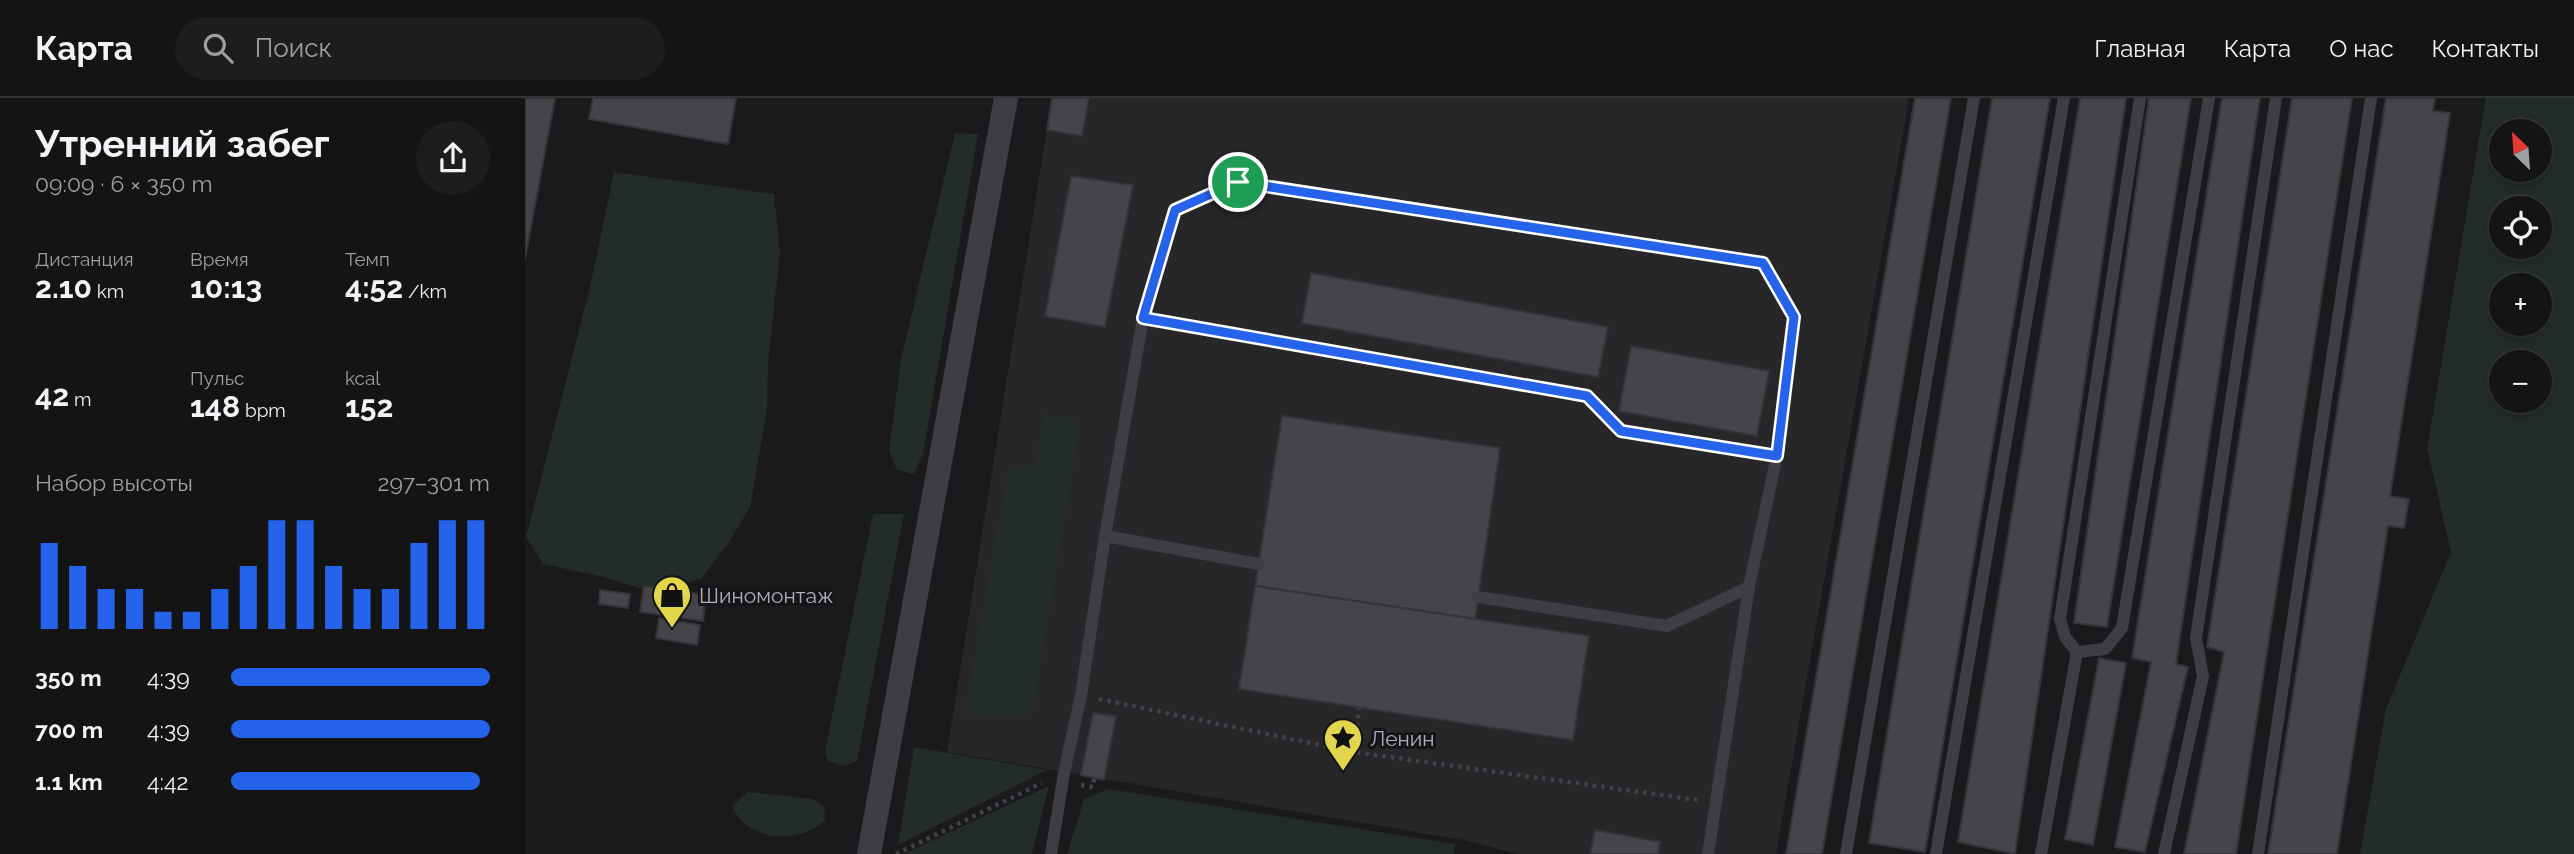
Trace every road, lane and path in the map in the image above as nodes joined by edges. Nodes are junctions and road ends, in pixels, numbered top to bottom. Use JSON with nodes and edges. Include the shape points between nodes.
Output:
{"nodes":[{"id":1,"x":1006,"y":98,"type":"edge"},
{"id":2,"x":1974,"y":98,"type":"edge"},
{"id":3,"x":2064,"y":98,"type":"edge"},
{"id":4,"x":2140,"y":98,"type":"edge"},
{"id":5,"x":2209,"y":98,"type":"edge"},
{"id":6,"x":2276,"y":98,"type":"edge"},
{"id":7,"x":2371,"y":98,"type":"edge"},
{"id":8,"x":1143,"y":318,"type":"junction"},
{"id":9,"x":1777,"y":456,"type":"junction"},
{"id":10,"x":1105,"y":536,"type":"junction"},
{"id":11,"x":1259,"y":564,"type":"dead end"},
{"id":12,"x":1749,"y":587,"type":"junction"},
{"id":13,"x":1478,"y":597,"type":"dead end"},
{"id":14,"x":2077,"y":652,"type":"junction"},
{"id":15,"x":1081,"y":695,"type":"junction"},
{"id":16,"x":1359,"y":708,"type":"dead end"},
{"id":17,"x":1354,"y":752,"type":"junction"},
{"id":18,"x":1094,"y":778,"type":"dead end"},
{"id":19,"x":1063,"y":782,"type":"junction"},
{"id":20,"x":1716,"y":803,"type":"junction"},
{"id":21,"x":869,"y":854,"type":"edge"},
{"id":22,"x":897,"y":854,"type":"edge"},
{"id":23,"x":1051,"y":854,"type":"edge"},
{"id":24,"x":1708,"y":854,"type":"edge"},
{"id":25,"x":1846,"y":854,"type":"edge"},
{"id":26,"x":1936,"y":854,"type":"edge"},
{"id":27,"x":2041,"y":854,"type":"edge"},
{"id":28,"x":2164,"y":854,"type":"edge"},
{"id":29,"x":2258,"y":854,"type":"edge"}],
"edges":[{"from":1,"to":21,"type":"street"},
{"from":2,"to":25,"type":"lane"},
{"from":3,"to":26,"type":"lane"},
{"from":4,"to":14,"type":"lane","via":[[2060,619],[2065,637]]},
{"from":5,"to":14,"type":"lane","via":[[2122,628],[2105,649]]},
{"from":6,"to":28,"type":"lane","via":[[2196,638],[2203,676]]},
{"from":7,"to":29,"type":"lane"},
{"from":8,"to":9,"type":"path","via":[[1587,396],[1621,431]]},
{"from":8,"to":9,"type":"lane","via":[[1175,210],[1238,182],[1763,263],[1794,317]]},
{"from":8,"to":10,"type":"lane"},
{"from":9,"to":12,"type":"lane"},
{"from":10,"to":11,"type":"lane"},
{"from":10,"to":15,"type":"lane"},
{"from":12,"to":13,"type":"lane","via":[[1667,626]]},
{"from":12,"to":20,"type":"lane"},
{"from":14,"to":27,"type":"lane"},
{"from":15,"to":17,"type":"path"},
{"from":15,"to":19,"type":"lane"},
{"from":16,"to":17,"type":"path"},
{"from":17,"to":20,"type":"path"},
{"from":18,"to":19,"type":"path","via":[[1093,787]]},
{"from":19,"to":22,"type":"path","via":[[1045,781]]},
{"from":19,"to":23,"type":"lane"},
{"from":20,"to":24,"type":"lane"}]}
